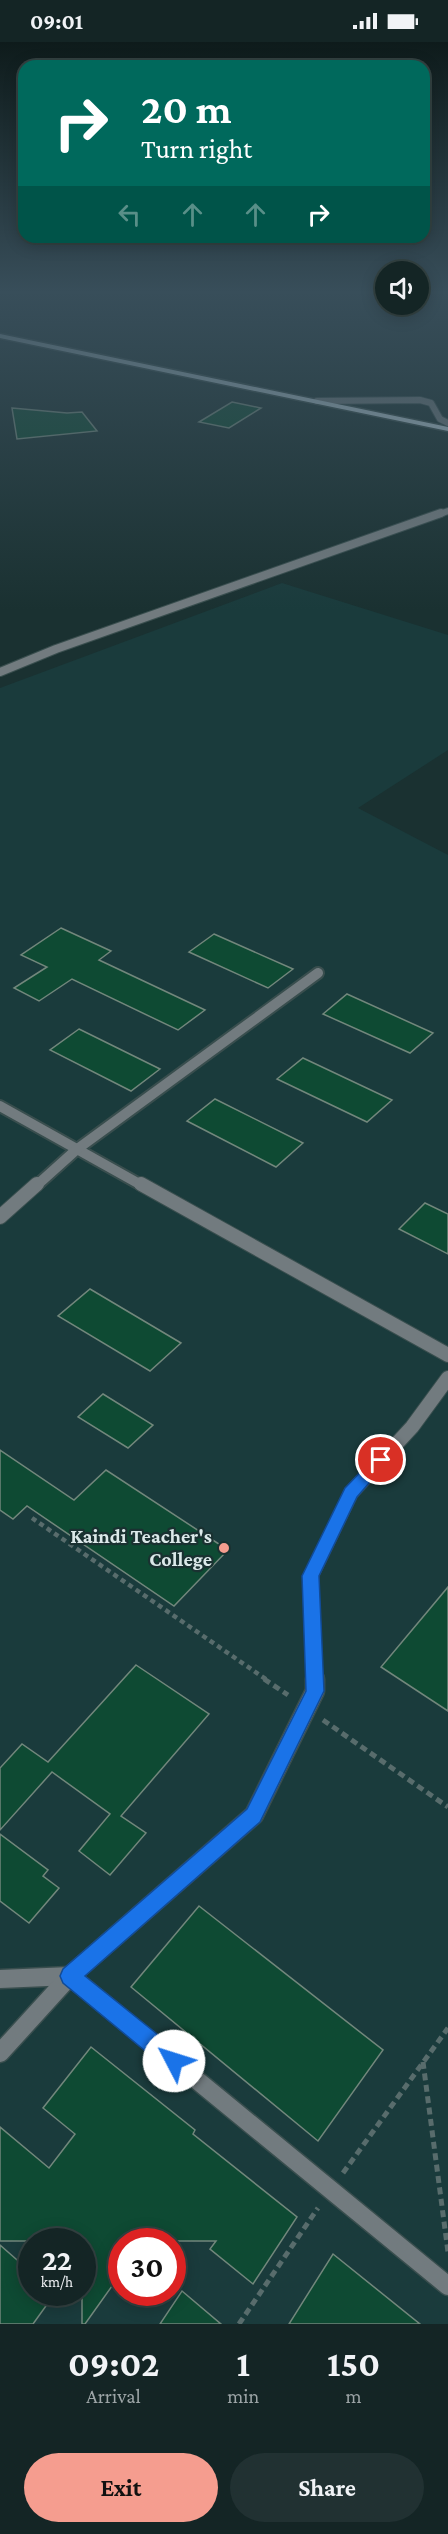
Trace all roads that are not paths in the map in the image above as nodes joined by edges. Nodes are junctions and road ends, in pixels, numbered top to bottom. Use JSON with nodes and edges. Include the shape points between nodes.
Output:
{"nodes":[{"id":1,"x":300,"y":397,"type":"edge"},
{"id":2,"x":317,"y":401,"type":"junction"},
{"id":3,"x":448,"y":423,"type":"edge"},
{"id":4,"x":448,"y":429,"type":"edge"},
{"id":5,"x":448,"y":512,"type":"edge"},
{"id":6,"x":0,"y":672,"type":"edge"},
{"id":7,"x":318,"y":973,"type":"dead end"},
{"id":8,"x":0,"y":1107,"type":"edge"},
{"id":9,"x":76,"y":1150,"type":"junction"},
{"id":10,"x":0,"y":1217,"type":"edge"},
{"id":11,"x":448,"y":1355,"type":"edge"},
{"id":12,"x":448,"y":1378,"type":"edge"},
{"id":13,"x":70,"y":1976,"type":"junction"},
{"id":14,"x":0,"y":1979,"type":"edge"},
{"id":15,"x":0,"y":2053,"type":"edge"},
{"id":16,"x":448,"y":2286,"type":"edge"}],
"edges":[{"from":1,"to":2,"type":"main road"},
{"from":2,"to":3,"type":"street","via":[[420,400],[431,403],[440,419]]},
{"from":2,"to":4,"type":"main road"},
{"from":5,"to":6,"type":"street"},
{"from":7,"to":9,"type":"street"},
{"from":8,"to":9,"type":"street"},
{"from":9,"to":10,"type":"street"},
{"from":9,"to":11,"type":"street"},
{"from":12,"to":13,"type":"street","via":[[412,1427],[351,1493],[311,1576],[315,1691],[254,1815]]},
{"from":13,"to":14,"type":"street"},
{"from":13,"to":15,"type":"street"},
{"from":13,"to":16,"type":"street"}]}
